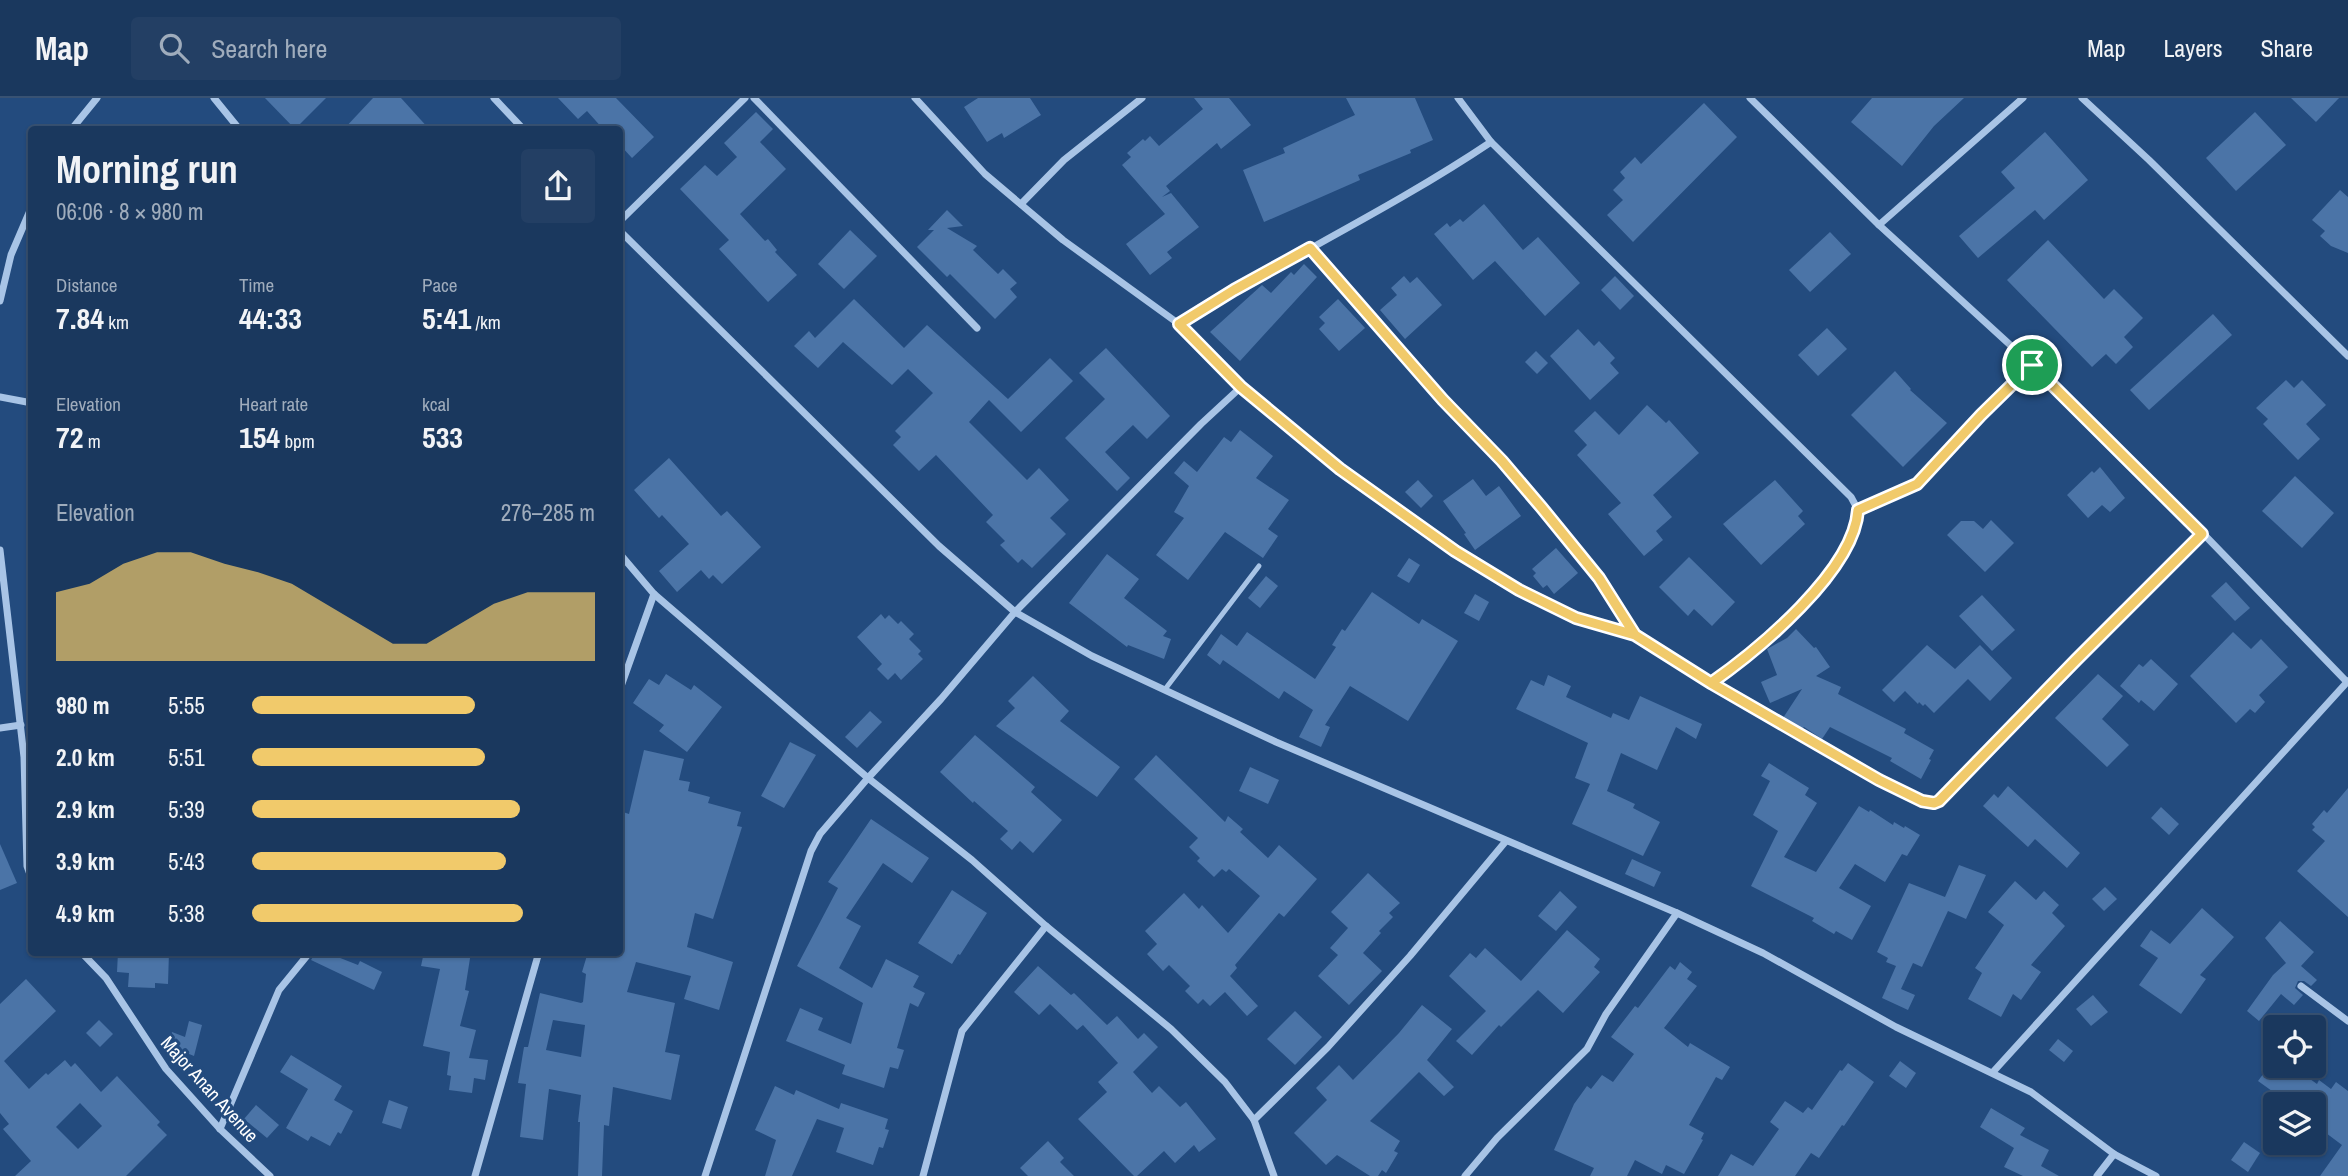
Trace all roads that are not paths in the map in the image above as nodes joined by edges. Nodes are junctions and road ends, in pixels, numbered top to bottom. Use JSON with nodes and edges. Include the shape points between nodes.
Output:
{"nodes":[{"id":1,"x":97,"y":98,"type":"edge"},
{"id":2,"x":214,"y":98,"type":"edge"},
{"id":3,"x":494,"y":98,"type":"edge"},
{"id":4,"x":745,"y":98,"type":"edge"},
{"id":5,"x":754,"y":98,"type":"edge"},
{"id":6,"x":915,"y":98,"type":"edge"},
{"id":7,"x":1142,"y":98,"type":"edge"},
{"id":8,"x":1458,"y":98,"type":"edge"},
{"id":9,"x":1750,"y":98,"type":"edge"},
{"id":10,"x":2023,"y":98,"type":"edge"},
{"id":11,"x":2082,"y":98,"type":"edge"},
{"id":12,"x":74,"y":126,"type":"edge"},
{"id":13,"x":237,"y":126,"type":"edge"},
{"id":14,"x":520,"y":126,"type":"edge"},
{"id":15,"x":1491,"y":142,"type":"junction"},
{"id":16,"x":1021,"y":204,"type":"junction"},
{"id":17,"x":28,"y":215,"type":"edge"},
{"id":18,"x":623,"y":218,"type":"edge"},
{"id":19,"x":1880,"y":225,"type":"junction"},
{"id":20,"x":623,"y":237,"type":"edge"},
{"id":21,"x":1310,"y":248,"type":"junction"},
{"id":22,"x":0,"y":301,"type":"edge"},
{"id":23,"x":1179,"y":324,"type":"junction"},
{"id":24,"x":977,"y":328,"type":"dead end"},
{"id":25,"x":2348,"y":356,"type":"edge"},
{"id":26,"x":2032,"y":365,"type":"junction"},
{"id":27,"x":1241,"y":387,"type":"junction"},
{"id":28,"x":0,"y":397,"type":"edge"},
{"id":29,"x":28,"y":402,"type":"edge"},
{"id":30,"x":1858,"y":510,"type":"junction"},
{"id":31,"x":2202,"y":534,"type":"junction"},
{"id":32,"x":0,"y":550,"type":"edge"},
{"id":33,"x":623,"y":558,"type":"edge"},
{"id":34,"x":1259,"y":566,"type":"dead end"},
{"id":35,"x":654,"y":594,"type":"junction"},
{"id":36,"x":1016,"y":612,"type":"junction"},
{"id":37,"x":1635,"y":635,"type":"junction"},
{"id":38,"x":623,"y":681,"type":"edge"},
{"id":39,"x":2347,"y":682,"type":"edge"},
{"id":40,"x":1711,"y":683,"type":"junction"},
{"id":41,"x":1166,"y":688,"type":"junction"},
{"id":42,"x":21,"y":725,"type":"junction"},
{"id":43,"x":0,"y":729,"type":"edge"},
{"id":44,"x":868,"y":778,"type":"junction"},
{"id":45,"x":1506,"y":841,"type":"junction"},
{"id":46,"x":28,"y":869,"type":"edge"},
{"id":47,"x":1677,"y":913,"type":"junction"},
{"id":48,"x":1046,"y":926,"type":"junction"},
{"id":49,"x":85,"y":956,"type":"edge"},
{"id":50,"x":307,"y":956,"type":"edge"},
{"id":51,"x":538,"y":956,"type":"edge"},
{"id":52,"x":2301,"y":986,"type":"dead end"},
{"id":53,"x":2348,"y":1021,"type":"edge"},
{"id":54,"x":1993,"y":1072,"type":"junction"},
{"id":55,"x":1254,"y":1120,"type":"junction"},
{"id":56,"x":220,"y":1129,"type":"junction"},
{"id":57,"x":2114,"y":1154,"type":"junction"},
{"id":58,"x":270,"y":1176,"type":"edge"},
{"id":59,"x":475,"y":1176,"type":"edge"},
{"id":60,"x":705,"y":1176,"type":"edge"},
{"id":61,"x":923,"y":1176,"type":"edge"},
{"id":62,"x":1274,"y":1176,"type":"edge"},
{"id":63,"x":1465,"y":1176,"type":"edge"},
{"id":64,"x":2096,"y":1176,"type":"edge"},
{"id":65,"x":2155,"y":1176,"type":"edge"}],
"edges":[{"from":1,"to":12,"type":"street"},
{"from":2,"to":13,"type":"street"},
{"from":3,"to":14,"type":"street"},
{"from":4,"to":18,"type":"street"},
{"from":5,"to":24,"type":"street"},
{"from":6,"to":16,"type":"street","via":[[985,174]]},
{"from":7,"to":16,"type":"street","via":[[1064,160]]},
{"from":8,"to":15,"type":"street"},
{"from":9,"to":19,"type":"street"},
{"from":10,"to":19,"type":"street"},
{"from":11,"to":25,"type":"street"},
{"from":15,"to":21,"type":"street"},
{"from":15,"to":30,"type":"street","via":[[1851,497]]},
{"from":16,"to":23,"type":"street"},
{"from":17,"to":22,"type":"street","via":[[10,255]]},
{"from":19,"to":26,"type":"street"},
{"from":20,"to":36,"type":"street","via":[[939,546]]},
{"from":21,"to":23,"type":"street"},
{"from":21,"to":37,"type":"street","via":[[1542,508],[1599,578]]},
{"from":23,"to":27,"type":"street"},
{"from":26,"to":30,"type":"street","via":[[1917,484]]},
{"from":26,"to":31,"type":"street"},
{"from":27,"to":36,"type":"street"},
{"from":27,"to":37,"type":"street","via":[[1340,469],[1455,551],[1576,618]]},
{"from":28,"to":29,"type":"street"},
{"from":30,"to":40,"type":"street","via":[[1857,524],[1834,567],[1768,640]]},
{"from":31,"to":39,"type":"street"},
{"from":31,"to":40,"type":"street","via":[[1934,803],[1879,780]]},
{"from":32,"to":42,"type":"street"},
{"from":33,"to":35,"type":"street"},
{"from":34,"to":41,"type":"lane"},
{"from":35,"to":38,"type":"street"},
{"from":35,"to":44,"type":"street"},
{"from":36,"to":41,"type":"street","via":[[1092,656]]},
{"from":36,"to":44,"type":"street"},
{"from":37,"to":40,"type":"street"},
{"from":39,"to":54,"type":"street"},
{"from":41,"to":45,"type":"street","via":[[1276,742]]},
{"from":42,"to":43,"type":"street"},
{"from":42,"to":46,"type":"street"},
{"from":44,"to":48,"type":"street"},
{"from":44,"to":60,"type":"street","via":[[811,851]]},
{"from":45,"to":47,"type":"street"},
{"from":45,"to":55,"type":"street","via":[[1328,1047]]},
{"from":47,"to":54,"type":"street"},
{"from":47,"to":63,"type":"street","via":[[1587,1049]]},
{"from":48,"to":55,"type":"street","via":[[1171,1028],[1225,1082]]},
{"from":48,"to":61,"type":"street","via":[[961,1031]]},
{"from":49,"to":56,"type":"street","name":"Major Anan Avenue","via":[[106,978],[166,1069]]},
{"from":50,"to":56,"type":"street","via":[[279,990]]},
{"from":51,"to":59,"type":"street"},
{"from":52,"to":53,"type":"street"},
{"from":54,"to":57,"type":"street","via":[[2031,1092]]},
{"from":55,"to":62,"type":"street"},
{"from":56,"to":58,"type":"street","name":"Major Anan Avenue"},
{"from":57,"to":64,"type":"street"},
{"from":57,"to":65,"type":"street"}]}
